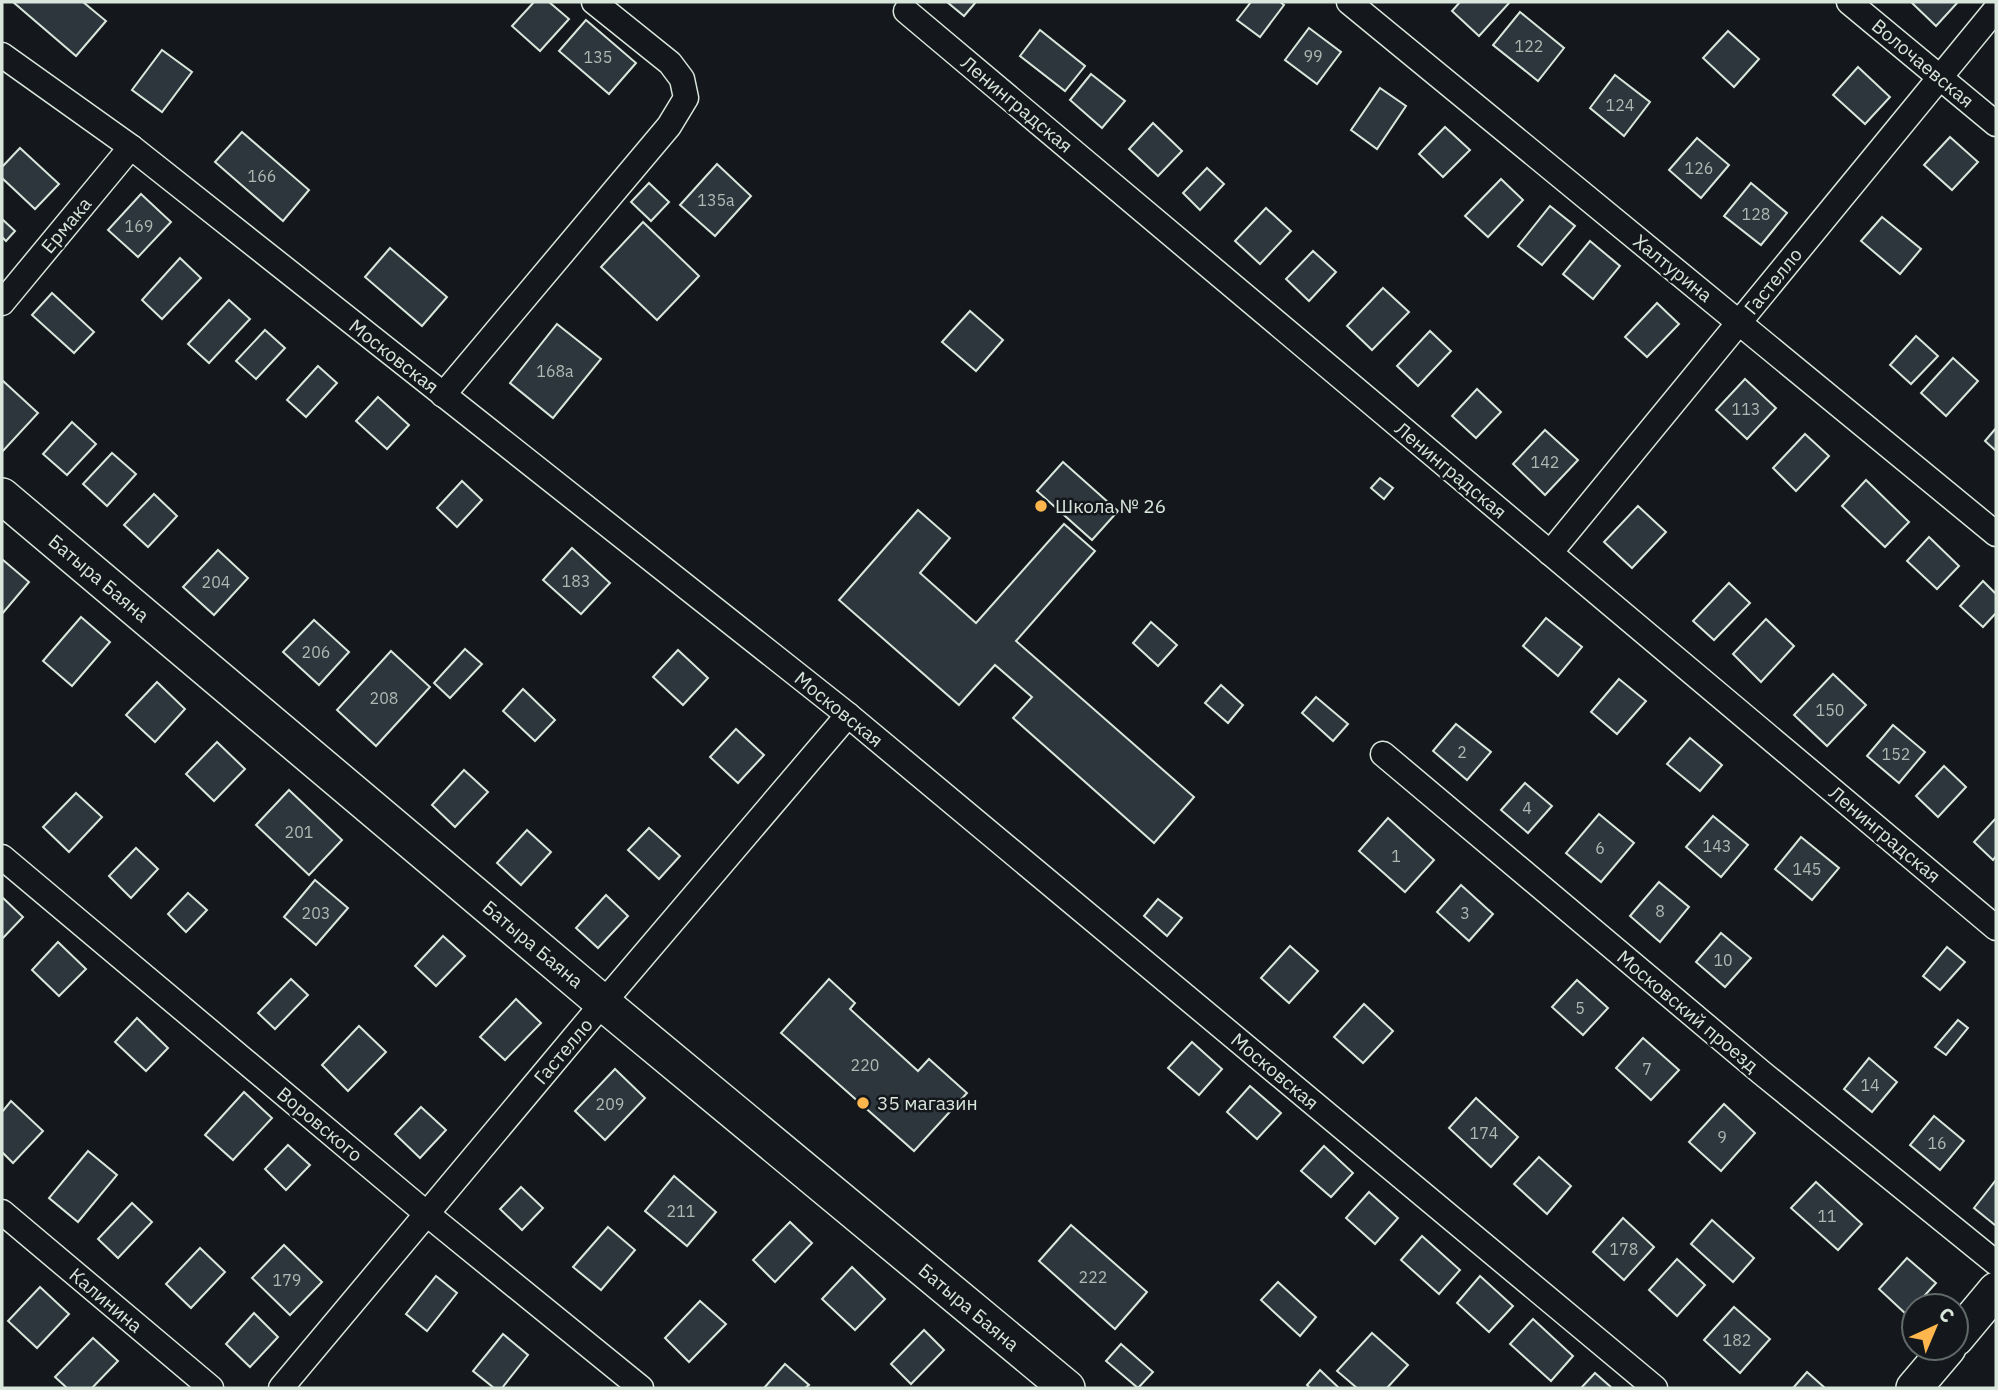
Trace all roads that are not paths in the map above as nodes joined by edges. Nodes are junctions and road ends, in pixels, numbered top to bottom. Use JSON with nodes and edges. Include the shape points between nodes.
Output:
{"nodes":[{"id":1,"x":594,"y":2,"type":"edge"},
{"id":2,"x":1349,"y":2,"type":"edge"},
{"id":3,"x":1849,"y":2,"type":"edge"},
{"id":4,"x":1996,"y":9,"type":"edge"},
{"id":5,"x":906,"y":10,"type":"dead end"},
{"id":6,"x":2,"y":55,"type":"edge"},
{"id":7,"x":1940,"y":77,"type":"junction"},
{"id":8,"x":1996,"y":124,"type":"edge"},
{"id":9,"x":131,"y":147,"type":"junction"},
{"id":10,"x":2,"y":303,"type":"edge"},
{"id":11,"x":1739,"y":322,"type":"junction"},
{"id":12,"x":443,"y":395,"type":"junction"},
{"id":13,"x":2,"y":496,"type":"edge"},
{"id":14,"x":1996,"y":534,"type":"edge"},
{"id":15,"x":1550,"y":553,"type":"junction"},
{"id":16,"x":848,"y":715,"type":"junction"},
{"id":17,"x":1383,"y":754,"type":"dead end"},
{"id":18,"x":2,"y":856,"type":"edge"},
{"id":19,"x":1996,"y":928,"type":"edge"},
{"id":20,"x":603,"y":1003,"type":"junction"},
{"id":21,"x":2,"y":1212,"type":"edge"},
{"id":22,"x":427,"y":1214,"type":"junction"},
{"id":23,"x":1996,"y":1263,"type":"edge"},
{"id":24,"x":1996,"y":1290,"type":"edge"},
{"id":25,"x":1970,"y":1321,"type":"edge"},
{"id":26,"x":1936,"y":1362,"type":"edge"},
{"id":27,"x":211,"y":1388,"type":"edge"},
{"id":28,"x":281,"y":1388,"type":"edge"},
{"id":29,"x":641,"y":1388,"type":"edge"},
{"id":30,"x":1067,"y":1388,"type":"edge"},
{"id":31,"x":1655,"y":1388,"type":"edge"},
{"id":32,"x":1914,"y":1388,"type":"edge"}],
"edges":[{"from":1,"to":12,"type":"street","via":[[670,63],[682,79],[687,98]]},
{"from":2,"to":11,"type":"street","name":"Халтурина"},
{"from":3,"to":7,"type":"street","name":"Волочаевская"},
{"from":4,"to":7,"type":"street","name":"Гастелло"},
{"from":5,"to":15,"type":"street","name":"Ленинградская"},
{"from":6,"to":9,"type":"street","name":"Московская"},
{"from":7,"to":8,"type":"street","name":"Волочаевская"},
{"from":7,"to":11,"type":"street","name":"Гастелло"},
{"from":9,"to":10,"type":"street","name":"Ермака"},
{"from":9,"to":12,"type":"street","name":"Московская"},
{"from":11,"to":14,"type":"street","name":"Халтурина"},
{"from":11,"to":15,"type":"street","name":"Гастелло"},
{"from":12,"to":16,"type":"street","name":"Московская"},
{"from":13,"to":20,"type":"street","name":"Батыра Баяна"},
{"from":15,"to":19,"type":"street","name":"Ленинградская"},
{"from":16,"to":20,"type":"street","name":"Гастелло"},
{"from":16,"to":31,"type":"street","name":"Московская"},
{"from":17,"to":23,"type":"street","name":"Московский проезд"},
{"from":18,"to":22,"type":"street","name":"Воровского"},
{"from":20,"to":22,"type":"street","name":"Гастелло"},
{"from":20,"to":30,"type":"street","name":"Батыра Баяна"},
{"from":21,"to":27,"type":"street","name":"Калинина"},
{"from":22,"to":28,"type":"street","name":"Гастелло"},
{"from":22,"to":29,"type":"street","name":"Воровского"},
{"from":24,"to":25,"type":"street"},
{"from":26,"to":32,"type":"street"}]}
